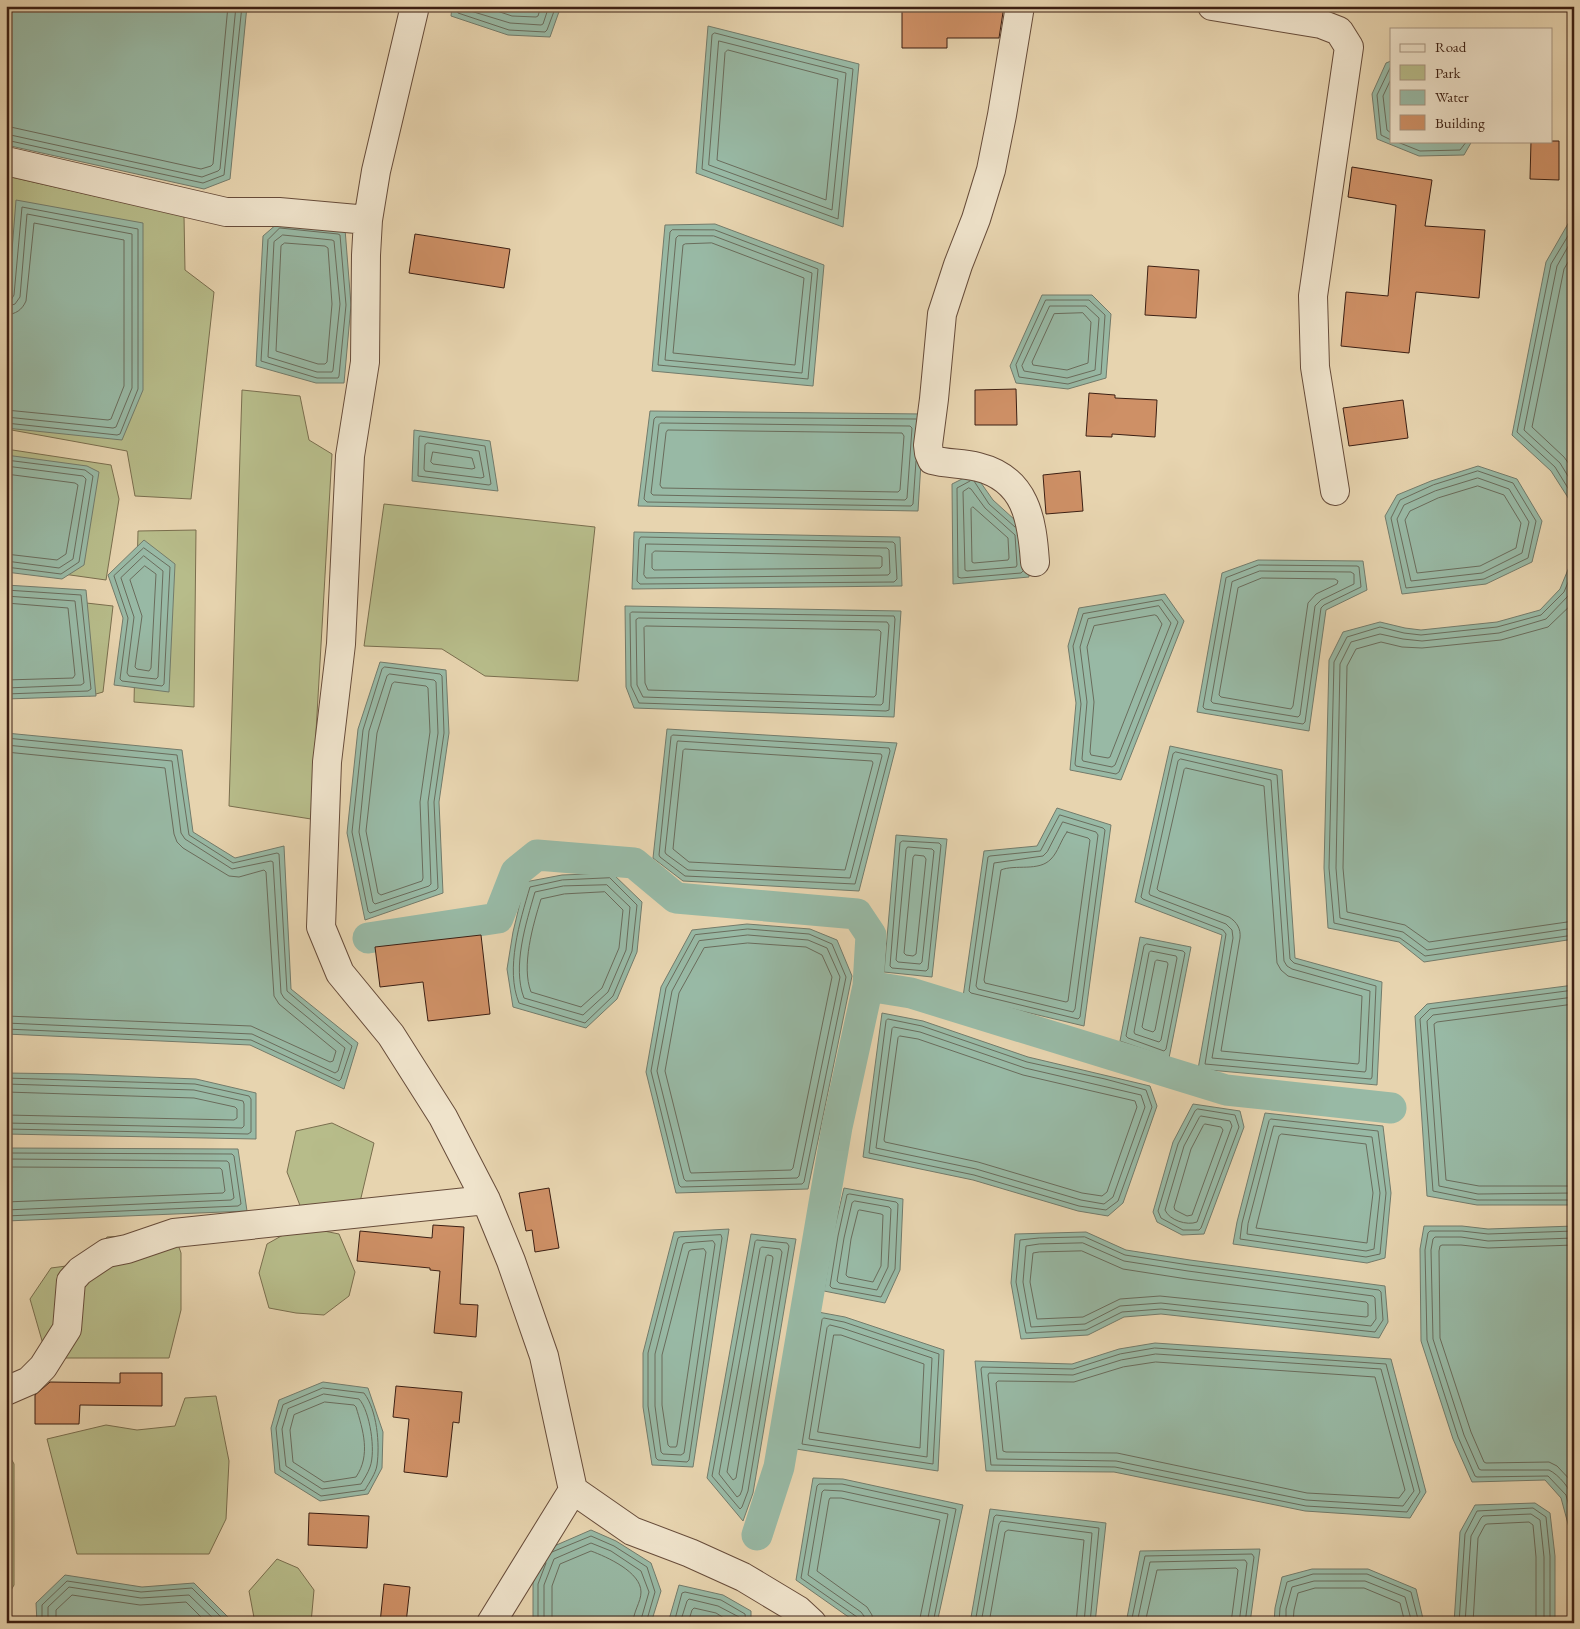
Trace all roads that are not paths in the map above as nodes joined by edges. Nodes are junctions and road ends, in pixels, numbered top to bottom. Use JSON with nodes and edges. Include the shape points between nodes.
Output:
{"nodes":[{"id":1,"x":415,"y":6,"type":"edge"},
{"id":2,"x":1020,"y":6,"type":"edge"},
{"id":3,"x":1212,"y":6,"type":"edge"},
{"id":4,"x":6,"y":161,"type":"edge"},
{"id":5,"x":368,"y":220,"type":"junction"},
{"id":6,"x":1335,"y":491,"type":"dead end"},
{"id":7,"x":1035,"y":562,"type":"dead end"},
{"id":8,"x":486,"y":1200,"type":"junction"},
{"id":9,"x":6,"y":1391,"type":"edge"},
{"id":10,"x":573,"y":1490,"type":"junction"},
{"id":11,"x":491,"y":1623,"type":"edge"},
{"id":12,"x":812,"y":1623,"type":"edge"}],
"edges":[{"from":1,"to":5,"type":"street","via":[[376,171]]},
{"from":2,"to":7,"type":"street","via":[[991,170],[942,314],[928,445],[932,460],[980,468],[1013,486],[1028,510]]},
{"from":3,"to":6,"type":"street","via":[[1321,24],[1339,31],[1348,48],[1313,296],[1315,367]]},
{"from":4,"to":5,"type":"street","via":[[226,212],[279,212]]},
{"from":5,"to":8,"type":"street","via":[[365,362],[350,456],[341,644],[327,762],[321,926],[340,973],[391,1035],[443,1117]]},
{"from":8,"to":9,"type":"street","via":[[174,1233],[107,1253],[70,1281],[67,1329],[43,1367],[29,1382]]},
{"from":8,"to":10,"type":"street","via":[[544,1356]]},
{"from":10,"to":11,"type":"street"},
{"from":10,"to":12,"type":"street","via":[[632,1531],[742,1577],[798,1610]]}]}
